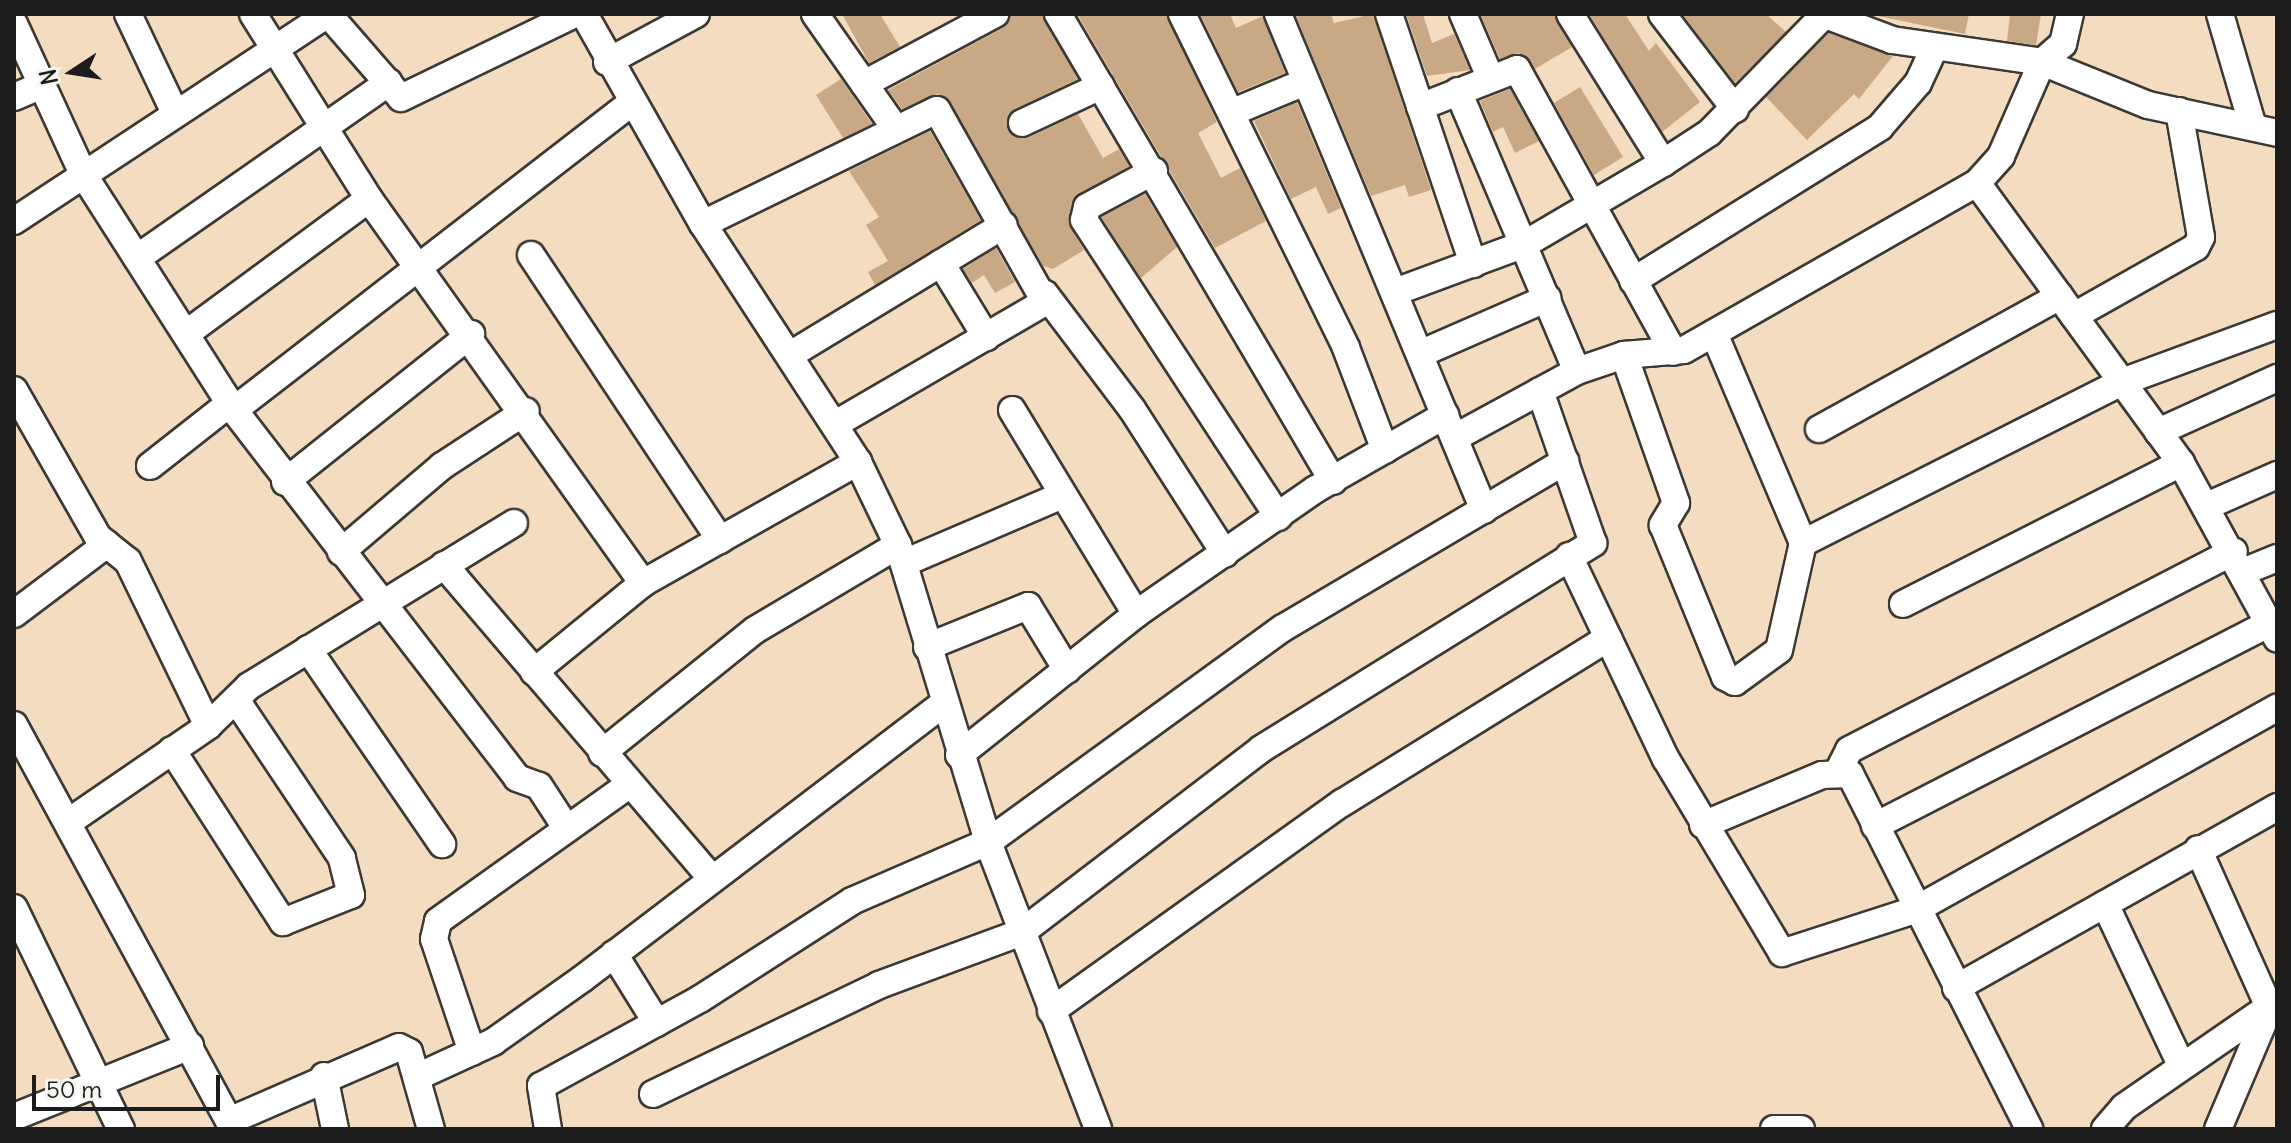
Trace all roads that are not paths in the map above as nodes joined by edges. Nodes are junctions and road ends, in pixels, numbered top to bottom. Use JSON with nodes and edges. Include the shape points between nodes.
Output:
{"nodes":[{"id":1,"x":128,"y":14,"type":"edge"},
{"id":2,"x":253,"y":14,"type":"edge"},
{"id":3,"x":575,"y":14,"type":"edge"},
{"id":4,"x":584,"y":14,"type":"edge"},
{"id":5,"x":696,"y":14,"type":"edge"},
{"id":6,"x":815,"y":14,"type":"edge"},
{"id":7,"x":995,"y":14,"type":"edge"},
{"id":8,"x":1058,"y":14,"type":"edge"},
{"id":9,"x":1182,"y":14,"type":"edge"},
{"id":10,"x":1278,"y":14,"type":"edge"},
{"id":11,"x":1389,"y":14,"type":"edge"},
{"id":12,"x":1463,"y":14,"type":"edge"},
{"id":13,"x":1570,"y":14,"type":"edge"},
{"id":14,"x":1662,"y":14,"type":"edge"},
{"id":15,"x":1823,"y":14,"type":"edge"},
{"id":16,"x":2070,"y":14,"type":"edge"},
{"id":17,"x":2220,"y":14,"type":"edge"},
{"id":18,"x":14,"y":24,"type":"edge"},
{"id":19,"x":1934,"y":48,"type":"junction"},
{"id":20,"x":272,"y":54,"type":"junction"},
{"id":21,"x":607,"y":62,"type":"junction"},
{"id":22,"x":2042,"y":62,"type":"junction"},
{"id":23,"x":1490,"y":77,"type":"junction"},
{"id":24,"x":389,"y":82,"type":"junction"},
{"id":25,"x":1305,"y":82,"type":"junction"},
{"id":26,"x":864,"y":84,"type":"junction"},
{"id":27,"x":42,"y":85,"type":"junction"},
{"id":28,"x":1101,"y":86,"type":"junction"},
{"id":29,"x":1458,"y":91,"type":"junction"},
{"id":30,"x":14,"y":97,"type":"edge"},
{"id":31,"x":631,"y":103,"type":"junction"},
{"id":32,"x":1420,"y":107,"type":"junction"},
{"id":33,"x":1735,"y":109,"type":"junction"},
{"id":34,"x":2179,"y":111,"type":"junction"},
{"id":35,"x":1233,"y":112,"type":"junction"},
{"id":36,"x":175,"y":113,"type":"junction"},
{"id":37,"x":1022,"y":123,"type":"dead end"},
{"id":38,"x":319,"y":125,"type":"junction"},
{"id":39,"x":895,"y":128,"type":"junction"},
{"id":40,"x":2265,"y":130,"type":"edge"},
{"id":41,"x":1663,"y":163,"type":"junction"},
{"id":42,"x":1154,"y":171,"type":"junction"},
{"id":43,"x":83,"y":174,"type":"junction"},
{"id":44,"x":1977,"y":183,"type":"junction"},
{"id":45,"x":369,"y":199,"type":"junction"},
{"id":46,"x":1593,"y":208,"type":"junction"},
{"id":47,"x":14,"y":221,"type":"edge"},
{"id":48,"x":703,"y":224,"type":"junction"},
{"id":49,"x":1004,"y":225,"type":"junction"},
{"id":50,"x":1525,"y":244,"type":"junction"},
{"id":51,"x":531,"y":255,"type":"dead end"},
{"id":52,"x":137,"y":258,"type":"junction"},
{"id":53,"x":941,"y":263,"type":"junction"},
{"id":54,"x":1473,"y":264,"type":"junction"},
{"id":55,"x":421,"y":265,"type":"junction"},
{"id":56,"x":1633,"y":281,"type":"junction"},
{"id":57,"x":1395,"y":292,"type":"junction"},
{"id":58,"x":1045,"y":294,"type":"junction"},
{"id":59,"x":1548,"y":298,"type":"junction"},
{"id":60,"x":2067,"y":306,"type":"junction"},
{"id":61,"x":2277,"y":325,"type":"edge"},
{"id":62,"x":187,"y":333,"type":"junction"},
{"id":63,"x":1714,"y":333,"type":"junction"},
{"id":64,"x":471,"y":334,"type":"junction"},
{"id":65,"x":986,"y":337,"type":"junction"},
{"id":66,"x":1673,"y":352,"type":"junction"},
{"id":67,"x":1422,"y":353,"type":"junction"},
{"id":68,"x":790,"y":355,"type":"junction"},
{"id":69,"x":1624,"y":355,"type":"junction"},
{"id":70,"x":1577,"y":371,"type":"junction"},
{"id":71,"x":2277,"y":378,"type":"edge"},
{"id":72,"x":2122,"y":382,"type":"junction"},
{"id":73,"x":14,"y":390,"type":"edge"},
{"id":74,"x":1540,"y":391,"type":"junction"},
{"id":75,"x":232,"y":406,"type":"junction"},
{"id":76,"x":1012,"y":410,"type":"dead end"},
{"id":77,"x":526,"y":411,"type":"junction"},
{"id":78,"x":835,"y":424,"type":"junction"},
{"id":79,"x":1450,"y":426,"type":"junction"},
{"id":80,"x":1819,"y":429,"type":"dead end"},
{"id":81,"x":2158,"y":432,"type":"junction"},
{"id":82,"x":1385,"y":450,"type":"junction"},
{"id":83,"x":1565,"y":461,"type":"junction"},
{"id":84,"x":858,"y":462,"type":"junction"},
{"id":85,"x":2181,"y":463,"type":"junction"},
{"id":86,"x":150,"y":466,"type":"dead end"},
{"id":87,"x":2277,"y":475,"type":"edge"},
{"id":88,"x":1333,"y":481,"type":"junction"},
{"id":89,"x":285,"y":482,"type":"junction"},
{"id":90,"x":1063,"y":495,"type":"junction"},
{"id":91,"x":2207,"y":506,"type":"junction"},
{"id":92,"x":1484,"y":510,"type":"junction"},
{"id":93,"x":1278,"y":517,"type":"junction"},
{"id":94,"x":514,"y":523,"type":"dead end"},
{"id":95,"x":720,"y":540,"type":"junction"},
{"id":96,"x":1803,"y":543,"type":"junction"},
{"id":97,"x":107,"y":544,"type":"junction"},
{"id":98,"x":341,"y":552,"type":"junction"},
{"id":99,"x":901,"y":554,"type":"junction"},
{"id":100,"x":1225,"y":554,"type":"junction"},
{"id":101,"x":1569,"y":556,"type":"junction"},
{"id":102,"x":2277,"y":558,"type":"edge"},
{"id":103,"x":2240,"y":561,"type":"junction"},
{"id":104,"x":444,"y":565,"type":"junction"},
{"id":105,"x":643,"y":583,"type":"junction"},
{"id":106,"x":381,"y":603,"type":"junction"},
{"id":107,"x":1903,"y":604,"type":"dead end"},
{"id":108,"x":16,"y":607,"type":"edge"},
{"id":109,"x":1136,"y":614,"type":"junction"},
{"id":110,"x":2271,"y":616,"type":"edge"},
{"id":111,"x":1608,"y":638,"type":"junction"},
{"id":112,"x":927,"y":647,"type":"junction"},
{"id":113,"x":308,"y":649,"type":"junction"},
{"id":114,"x":1067,"y":670,"type":"junction"},
{"id":115,"x":534,"y":672,"type":"junction"},
{"id":116,"x":237,"y":701,"type":"junction"},
{"id":117,"x":942,"y":705,"type":"junction"},
{"id":118,"x":2277,"y":708,"type":"edge"},
{"id":119,"x":14,"y":725,"type":"edge"},
{"id":120,"x":208,"y":726,"type":"junction"},
{"id":121,"x":172,"y":750,"type":"junction"},
{"id":122,"x":602,"y":753,"type":"junction"},
{"id":123,"x":959,"y":755,"type":"junction"},
{"id":124,"x":1839,"y":770,"type":"junction"},
{"id":125,"x":629,"y":785,"type":"junction"},
{"id":126,"x":2277,"y":807,"type":"edge"},
{"id":127,"x":70,"y":821,"type":"junction"},
{"id":128,"x":1703,"y":825,"type":"junction"},
{"id":129,"x":1875,"y":826,"type":"junction"},
{"id":130,"x":567,"y":829,"type":"junction"},
{"id":131,"x":988,"y":842,"type":"junction"},
{"id":132,"x":442,"y":844,"type":"dead end"},
{"id":133,"x":2198,"y":849,"type":"junction"},
{"id":134,"x":712,"y":879,"type":"junction"},
{"id":135,"x":2105,"y":904,"type":"junction"},
{"id":136,"x":14,"y":908,"type":"edge"},
{"id":137,"x":1915,"y":910,"type":"junction"},
{"id":138,"x":1022,"y":932,"type":"junction"},
{"id":139,"x":614,"y":954,"type":"junction"},
{"id":140,"x":1956,"y":988,"type":"junction"},
{"id":141,"x":2273,"y":1001,"type":"edge"},
{"id":142,"x":1051,"y":1011,"type":"junction"},
{"id":143,"x":657,"y":1023,"type":"junction"},
{"id":144,"x":190,"y":1046,"type":"junction"},
{"id":145,"x":472,"y":1052,"type":"junction"},
{"id":146,"x":2181,"y":1065,"type":"junction"},
{"id":147,"x":324,"y":1076,"type":"junction"},
{"id":148,"x":417,"y":1077,"type":"junction"},
{"id":149,"x":99,"y":1080,"type":"junction"},
{"id":150,"x":653,"y":1094,"type":"dead end"},
{"id":151,"x":19,"y":1115,"type":"edge"},
{"id":152,"x":231,"y":1125,"type":"edge"},
{"id":153,"x":121,"y":1129,"type":"edge"},
{"id":154,"x":335,"y":1129,"type":"edge"},
{"id":155,"x":431,"y":1129,"type":"edge"},
{"id":156,"x":548,"y":1129,"type":"edge"},
{"id":157,"x":1098,"y":1129,"type":"edge"},
{"id":158,"x":1774,"y":1129,"type":"edge"},
{"id":159,"x":1801,"y":1129,"type":"edge"},
{"id":160,"x":2029,"y":1129,"type":"edge"},
{"id":161,"x":2105,"y":1129,"type":"edge"},
{"id":162,"x":2218,"y":1129,"type":"edge"}],
"edges":[{"from":1,"to":36,"type":"street"},
{"from":2,"to":20,"type":"street"},
{"from":3,"to":24,"type":"street","via":[[409,97],[401,98]]},
{"from":4,"to":21,"type":"street"},
{"from":5,"to":21,"type":"street"},
{"from":6,"to":26,"type":"street"},
{"from":7,"to":26,"type":"street"},
{"from":8,"to":28,"type":"street"},
{"from":9,"to":35,"type":"street"},
{"from":10,"to":25,"type":"street"},
{"from":11,"to":32,"type":"street"},
{"from":12,"to":23,"type":"street"},
{"from":13,"to":41,"type":"street"},
{"from":14,"to":33,"type":"street"},
{"from":15,"to":19,"type":"street"},
{"from":15,"to":33,"type":"street"},
{"from":16,"to":22,"type":"street","via":[[2063,44]]},
{"from":17,"to":40,"type":"street"},
{"from":18,"to":27,"type":"street"},
{"from":19,"to":22,"type":"street"},
{"from":19,"to":56,"type":"street","via":[[1918,83],[1880,127]]},
{"from":20,"to":24,"type":"street","via":[[335,16]]},
{"from":20,"to":36,"type":"street"},
{"from":20,"to":38,"type":"street"},
{"from":21,"to":31,"type":"street"},
{"from":22,"to":34,"type":"street"},
{"from":22,"to":44,"type":"street","via":[[2001,156]]},
{"from":23,"to":29,"type":"street"},
{"from":23,"to":46,"type":"street","via":[[1517,69]]},
{"from":24,"to":38,"type":"street"},
{"from":25,"to":35,"type":"street"},
{"from":25,"to":57,"type":"street"},
{"from":26,"to":39,"type":"street"},
{"from":27,"to":30,"type":"street"},
{"from":27,"to":43,"type":"street"},
{"from":28,"to":37,"type":"street"},
{"from":28,"to":42,"type":"street"},
{"from":29,"to":32,"type":"street"},
{"from":29,"to":50,"type":"street"},
{"from":31,"to":48,"type":"street"},
{"from":31,"to":55,"type":"street"},
{"from":32,"to":54,"type":"street"},
{"from":33,"to":41,"type":"street"},
{"from":34,"to":40,"type":"street"},
{"from":34,"to":60,"type":"street","via":[[2201,237],[2196,247]]},
{"from":35,"to":82,"type":"street","via":[[1346,348]]},
{"from":36,"to":43,"type":"street"},
{"from":38,"to":45,"type":"street"},
{"from":38,"to":52,"type":"street"},
{"from":39,"to":48,"type":"street"},
{"from":39,"to":49,"type":"street","via":[[937,110]]},
{"from":41,"to":46,"type":"street"},
{"from":42,"to":88,"type":"street"},
{"from":42,"to":93,"type":"street","via":[[1087,207],[1084,220]]},
{"from":43,"to":47,"type":"street"},
{"from":43,"to":52,"type":"street"},
{"from":44,"to":60,"type":"street"},
{"from":44,"to":63,"type":"street"},
{"from":45,"to":55,"type":"street"},
{"from":45,"to":62,"type":"street"},
{"from":46,"to":50,"type":"street"},
{"from":46,"to":56,"type":"street"},
{"from":48,"to":68,"type":"street"},
{"from":49,"to":53,"type":"street"},
{"from":49,"to":58,"type":"street"},
{"from":50,"to":54,"type":"street"},
{"from":50,"to":59,"type":"street"},
{"from":51,"to":95,"type":"street"},
{"from":52,"to":62,"type":"street"},
{"from":53,"to":65,"type":"street"},
{"from":53,"to":68,"type":"street"},
{"from":54,"to":57,"type":"street"},
{"from":55,"to":64,"type":"street"},
{"from":55,"to":75,"type":"street"},
{"from":56,"to":66,"type":"street"},
{"from":57,"to":67,"type":"street"},
{"from":58,"to":65,"type":"street","via":[[1042,305]]},
{"from":58,"to":100,"type":"street","via":[[1132,409]]},
{"from":59,"to":67,"type":"street"},
{"from":59,"to":70,"type":"street"},
{"from":60,"to":72,"type":"street"},
{"from":60,"to":80,"type":"street"},
{"from":61,"to":72,"type":"street"},
{"from":62,"to":75,"type":"street"},
{"from":63,"to":66,"type":"street"},
{"from":63,"to":96,"type":"street"},
{"from":64,"to":77,"type":"street"},
{"from":64,"to":89,"type":"street"},
{"from":65,"to":78,"type":"street"},
{"from":66,"to":69,"type":"street"},
{"from":67,"to":79,"type":"street"},
{"from":68,"to":78,"type":"street"},
{"from":69,"to":70,"type":"street"},
{"from":69,"to":96,"type":"street","via":[[1676,503],[1663,525],[1730,682],[1762,669],[1779,650]]},
{"from":70,"to":74,"type":"street"},
{"from":71,"to":81,"type":"street"},
{"from":72,"to":81,"type":"street"},
{"from":72,"to":96,"type":"street"},
{"from":73,"to":97,"type":"street"},
{"from":74,"to":79,"type":"street"},
{"from":74,"to":83,"type":"street"},
{"from":75,"to":86,"type":"street"},
{"from":75,"to":89,"type":"street"},
{"from":76,"to":90,"type":"street"},
{"from":77,"to":98,"type":"street","via":[[442,466]]},
{"from":77,"to":105,"type":"street"},
{"from":78,"to":84,"type":"street"},
{"from":79,"to":82,"type":"street"},
{"from":79,"to":92,"type":"street"},
{"from":81,"to":85,"type":"street"},
{"from":82,"to":88,"type":"street"},
{"from":83,"to":92,"type":"street"},
{"from":83,"to":101,"type":"street","via":[[1593,537]]},
{"from":84,"to":95,"type":"street"},
{"from":84,"to":99,"type":"street"},
{"from":85,"to":91,"type":"street"},
{"from":85,"to":107,"type":"street"},
{"from":87,"to":91,"type":"street"},
{"from":88,"to":93,"type":"street"},
{"from":89,"to":98,"type":"street"},
{"from":90,"to":99,"type":"street"},
{"from":90,"to":109,"type":"street"},
{"from":91,"to":103,"type":"street"},
{"from":92,"to":131,"type":"street","via":[[1257,646]]},
{"from":93,"to":100,"type":"street"},
{"from":94,"to":104,"type":"street"},
{"from":95,"to":105,"type":"street"},
{"from":97,"to":108,"type":"street"},
{"from":97,"to":120,"type":"street","via":[[128,561]]},
{"from":98,"to":106,"type":"street"},
{"from":99,"to":112,"type":"street"},
{"from":99,"to":122,"type":"street","via":[[755,630]]},
{"from":100,"to":109,"type":"street"},
{"from":101,"to":111,"type":"street"},
{"from":101,"to":138,"type":"street","via":[[1261,749]]},
{"from":102,"to":103,"type":"street"},
{"from":103,"to":110,"type":"street"},
{"from":103,"to":124,"type":"street","via":[[1849,750]]},
{"from":104,"to":106,"type":"street"},
{"from":104,"to":115,"type":"street"},
{"from":105,"to":115,"type":"street"},
{"from":106,"to":113,"type":"street"},
{"from":106,"to":130,"type":"street","via":[[517,778],[539,786]]},
{"from":109,"to":114,"type":"street"},
{"from":110,"to":129,"type":"street"},
{"from":111,"to":128,"type":"street"},
{"from":111,"to":142,"type":"street","via":[[1342,803]]},
{"from":112,"to":114,"type":"street","via":[[1028,606]]},
{"from":112,"to":117,"type":"street"},
{"from":113,"to":116,"type":"street"},
{"from":113,"to":132,"type":"street"},
{"from":114,"to":123,"type":"street"},
{"from":115,"to":122,"type":"street"},
{"from":116,"to":120,"type":"street"},
{"from":116,"to":121,"type":"street","via":[[342,858],[351,895],[283,922]]},
{"from":117,"to":123,"type":"street"},
{"from":117,"to":134,"type":"street"},
{"from":118,"to":137,"type":"street"},
{"from":119,"to":127,"type":"street"},
{"from":120,"to":121,"type":"street"},
{"from":121,"to":127,"type":"street"},
{"from":122,"to":125,"type":"street"},
{"from":123,"to":131,"type":"street"},
{"from":124,"to":128,"type":"street"},
{"from":124,"to":129,"type":"street","via":[[1850,774]]},
{"from":125,"to":130,"type":"street"},
{"from":125,"to":134,"type":"street"},
{"from":126,"to":133,"type":"street"},
{"from":127,"to":144,"type":"street"},
{"from":128,"to":137,"type":"street","via":[[1782,953]]},
{"from":129,"to":137,"type":"street"},
{"from":130,"to":145,"type":"street","via":[[438,921],[434,939]]},
{"from":131,"to":138,"type":"street"},
{"from":131,"to":143,"type":"street","via":[[852,901]]},
{"from":133,"to":135,"type":"street"},
{"from":133,"to":141,"type":"street"},
{"from":134,"to":139,"type":"street"},
{"from":135,"to":140,"type":"street"},
{"from":135,"to":146,"type":"street"},
{"from":136,"to":149,"type":"street"},
{"from":137,"to":140,"type":"street"},
{"from":138,"to":142,"type":"street"},
{"from":138,"to":150,"type":"street","via":[[879,985]]},
{"from":139,"to":143,"type":"street"},
{"from":139,"to":145,"type":"street"},
{"from":140,"to":160,"type":"street"},
{"from":141,"to":146,"type":"street"},
{"from":141,"to":162,"type":"street"},
{"from":142,"to":157,"type":"street"},
{"from":143,"to":156,"type":"street","via":[[541,1086]]},
{"from":144,"to":149,"type":"street"},
{"from":144,"to":152,"type":"street"},
{"from":145,"to":148,"type":"street"},
{"from":146,"to":161,"type":"street"},
{"from":147,"to":148,"type":"street","via":[[399,1047]]},
{"from":147,"to":152,"type":"street"},
{"from":147,"to":154,"type":"street"},
{"from":148,"to":155,"type":"street"},
{"from":149,"to":151,"type":"street"},
{"from":149,"to":153,"type":"street"},
{"from":158,"to":159,"type":"street"}]}
